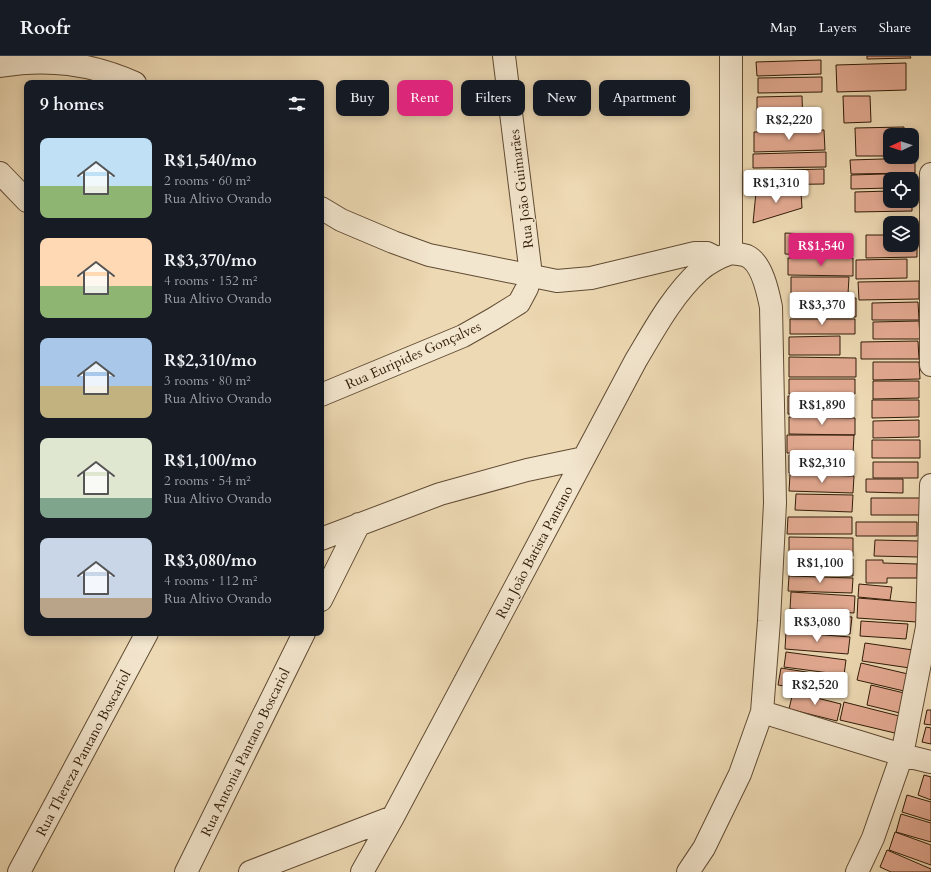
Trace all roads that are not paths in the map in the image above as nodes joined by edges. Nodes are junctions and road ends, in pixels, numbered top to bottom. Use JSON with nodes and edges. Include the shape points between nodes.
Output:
{"nodes":[{"id":1,"x":504,"y":56,"type":"edge"},
{"id":2,"x":730,"y":56,"type":"edge"},
{"id":3,"x":0,"y":66,"type":"edge"},
{"id":4,"x":128,"y":80,"type":"edge"},
{"id":5,"x":0,"y":173,"type":"edge"},
{"id":6,"x":931,"y":174,"type":"edge"},
{"id":7,"x":24,"y":198,"type":"edge"},
{"id":8,"x":931,"y":202,"type":"edge"},
{"id":9,"x":324,"y":210,"type":"edge"},
{"id":10,"x":724,"y":256,"type":"junction"},
{"id":11,"x":531,"y":275,"type":"junction"},
{"id":12,"x":931,"y":365,"type":"edge"},
{"id":13,"x":324,"y":394,"type":"edge"},
{"id":14,"x":584,"y":458,"type":"junction"},
{"id":15,"x":931,"y":485,"type":"edge"},
{"id":16,"x":359,"y":524,"type":"junction"},
{"id":17,"x":324,"y":537,"type":"edge"},
{"id":18,"x":324,"y":594,"type":"edge"},
{"id":19,"x":145,"y":636,"type":"edge"},
{"id":20,"x":303,"y":636,"type":"edge"},
{"id":21,"x":762,"y":712,"type":"junction"},
{"id":22,"x":902,"y":755,"type":"junction"},
{"id":23,"x":931,"y":762,"type":"edge"},
{"id":24,"x":393,"y":817,"type":"junction"},
{"id":25,"x":19,"y":872,"type":"edge"},
{"id":26,"x":186,"y":872,"type":"edge"},
{"id":27,"x":250,"y":872,"type":"edge"},
{"id":28,"x":362,"y":872,"type":"edge"},
{"id":29,"x":688,"y":872,"type":"edge"},
{"id":30,"x":857,"y":872,"type":"edge"}],
"edges":[{"from":1,"to":11,"type":"street","name":"Rua João Guimarães"},
{"from":2,"to":10,"type":"street"},
{"from":3,"to":4,"type":"street","via":[[44,62],[83,66]]},
{"from":5,"to":7,"type":"street"},
{"from":6,"to":8,"type":"street"},
{"from":8,"to":12,"type":"street"},
{"from":9,"to":11,"type":"street","via":[[341,220],[429,255]]},
{"from":10,"to":11,"type":"street","via":[[695,253],[604,275],[568,280],[557,281]]},
{"from":10,"to":14,"type":"street","name":"Rua João Batista Pantano","via":[[699,271],[668,308],[636,360]]},
{"from":10,"to":21,"type":"street","via":[[748,256],[756,265],[766,285],[771,307],[775,503]]},
{"from":11,"to":13,"type":"street","name":"Rua Euripides Gonçalves","via":[[519,303],[493,319],[463,336]]},
{"from":14,"to":16,"type":"street","via":[[440,494]]},
{"from":14,"to":24,"type":"street","name":"Rua João Batista Pantano"},
{"from":15,"to":22,"type":"street","via":[[927,628]]},
{"from":16,"to":17,"type":"street"},
{"from":16,"to":18,"type":"street"},
{"from":19,"to":25,"type":"street","name":"Rua Thereza Pantano Boscariol"},
{"from":20,"to":26,"type":"street","name":"Rua Antonia Pantano Boscariol"},
{"from":21,"to":22,"type":"street"},
{"from":21,"to":29,"type":"street","via":[[740,774],[704,848]]},
{"from":22,"to":23,"type":"street"},
{"from":22,"to":30,"type":"street","via":[[873,838]]},
{"from":24,"to":27,"type":"street"},
{"from":24,"to":28,"type":"street","name":"Rua João Batista Pantano"}]}
